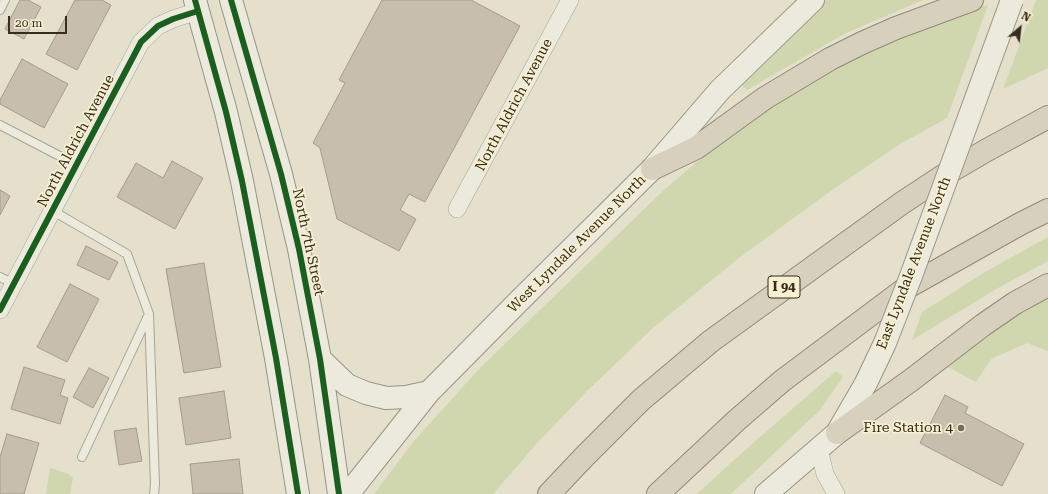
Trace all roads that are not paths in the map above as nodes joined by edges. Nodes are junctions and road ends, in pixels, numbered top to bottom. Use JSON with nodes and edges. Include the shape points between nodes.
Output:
{"nodes":[{"id":1,"x":5,"y":0,"type":"edge"},
{"id":2,"x":231,"y":0,"type":"edge"},
{"id":3,"x":570,"y":0,"type":"edge"},
{"id":4,"x":813,"y":0,"type":"edge"},
{"id":5,"x":972,"y":0,"type":"edge"},
{"id":6,"x":1012,"y":0,"type":"edge"},
{"id":7,"x":197,"y":6,"type":"edge"},
{"id":8,"x":0,"y":10,"type":"edge"},
{"id":9,"x":1048,"y":117,"type":"edge"},
{"id":10,"x":0,"y":125,"type":"edge"},
{"id":11,"x":77,"y":165,"type":"junction"},
{"id":12,"x":652,"y":169,"type":"junction"},
{"id":13,"x":457,"y":209,"type":"dead end"},
{"id":14,"x":1048,"y":210,"type":"edge"},
{"id":15,"x":52,"y":212,"type":"junction"},
{"id":16,"x":7,"y":281,"type":"edge"},
{"id":17,"x":1048,"y":285,"type":"edge"},
{"id":18,"x":0,"y":310,"type":"edge"},
{"id":19,"x":149,"y":314,"type":"junction"},
{"id":20,"x":320,"y":359,"type":"junction"},
{"id":21,"x":429,"y":392,"type":"junction"},
{"id":22,"x":837,"y":433,"type":"junction"},
{"id":23,"x":819,"y":449,"type":"junction"},
{"id":24,"x":82,"y":457,"type":"dead end"},
{"id":25,"x":154,"y":494,"type":"edge"},
{"id":26,"x":298,"y":494,"type":"edge"},
{"id":27,"x":340,"y":494,"type":"edge"},
{"id":28,"x":348,"y":494,"type":"edge"},
{"id":29,"x":549,"y":494,"type":"edge"},
{"id":30,"x":658,"y":494,"type":"edge"},
{"id":31,"x":766,"y":494,"type":"edge"},
{"id":32,"x":836,"y":494,"type":"edge"}],
"edges":[{"from":1,"to":8,"type":"lane"},
{"from":2,"to":20,"type":"main road","name":"North 7th Street","via":[[283,182]]},
{"from":3,"to":13,"type":"street","name":"North Aldrich Avenue"},
{"from":4,"to":12,"type":"main road","name":"West Lyndale Avenue North","via":[[720,90]]},
{"from":5,"to":12,"type":"highway","via":[[862,43],[765,98],[696,148]]},
{"from":6,"to":22,"type":"main road","name":"East Lyndale Avenue North","bridge":true,"via":[[885,343],[866,383]]},
{"from":7,"to":11,"type":"street","name":"North Aldrich Avenue","via":[[158,26],[141,42]]},
{"from":7,"to":26,"type":"main road","via":[[246,196]]},
{"from":9,"to":29,"type":"highway","number":"I 94","via":[[946,174],[902,203],[711,341],[641,400]]},
{"from":10,"to":11,"type":"lane"},
{"from":11,"to":15,"type":"street","name":"North Aldrich Avenue"},
{"from":12,"to":21,"type":"main road","name":"West Lyndale Avenue North"},
{"from":14,"to":30,"type":"highway","via":[[906,288],[782,381]]},
{"from":15,"to":16,"type":"street","name":"North Aldrich Avenue"},
{"from":15,"to":19,"type":"lane","via":[[127,254]]},
{"from":16,"to":18,"type":"street","name":"North Aldrich Avenue"},
{"from":17,"to":22,"type":"highway","via":[[983,325]]},
{"from":19,"to":24,"type":"lane"},
{"from":19,"to":25,"type":"lane"},
{"from":20,"to":21,"type":"main road","via":[[347,385],[366,393],[386,398]]},
{"from":20,"to":27,"type":"main road","name":"North 7th Street"},
{"from":21,"to":28,"type":"main road","name":"West Lyndale Avenue North"},
{"from":22,"to":23,"type":"main road","name":"East Lyndale Avenue North"},
{"from":23,"to":31,"type":"main road","name":"East Lyndale Avenue North"},
{"from":23,"to":32,"type":"street","via":[[825,474]]}]}
